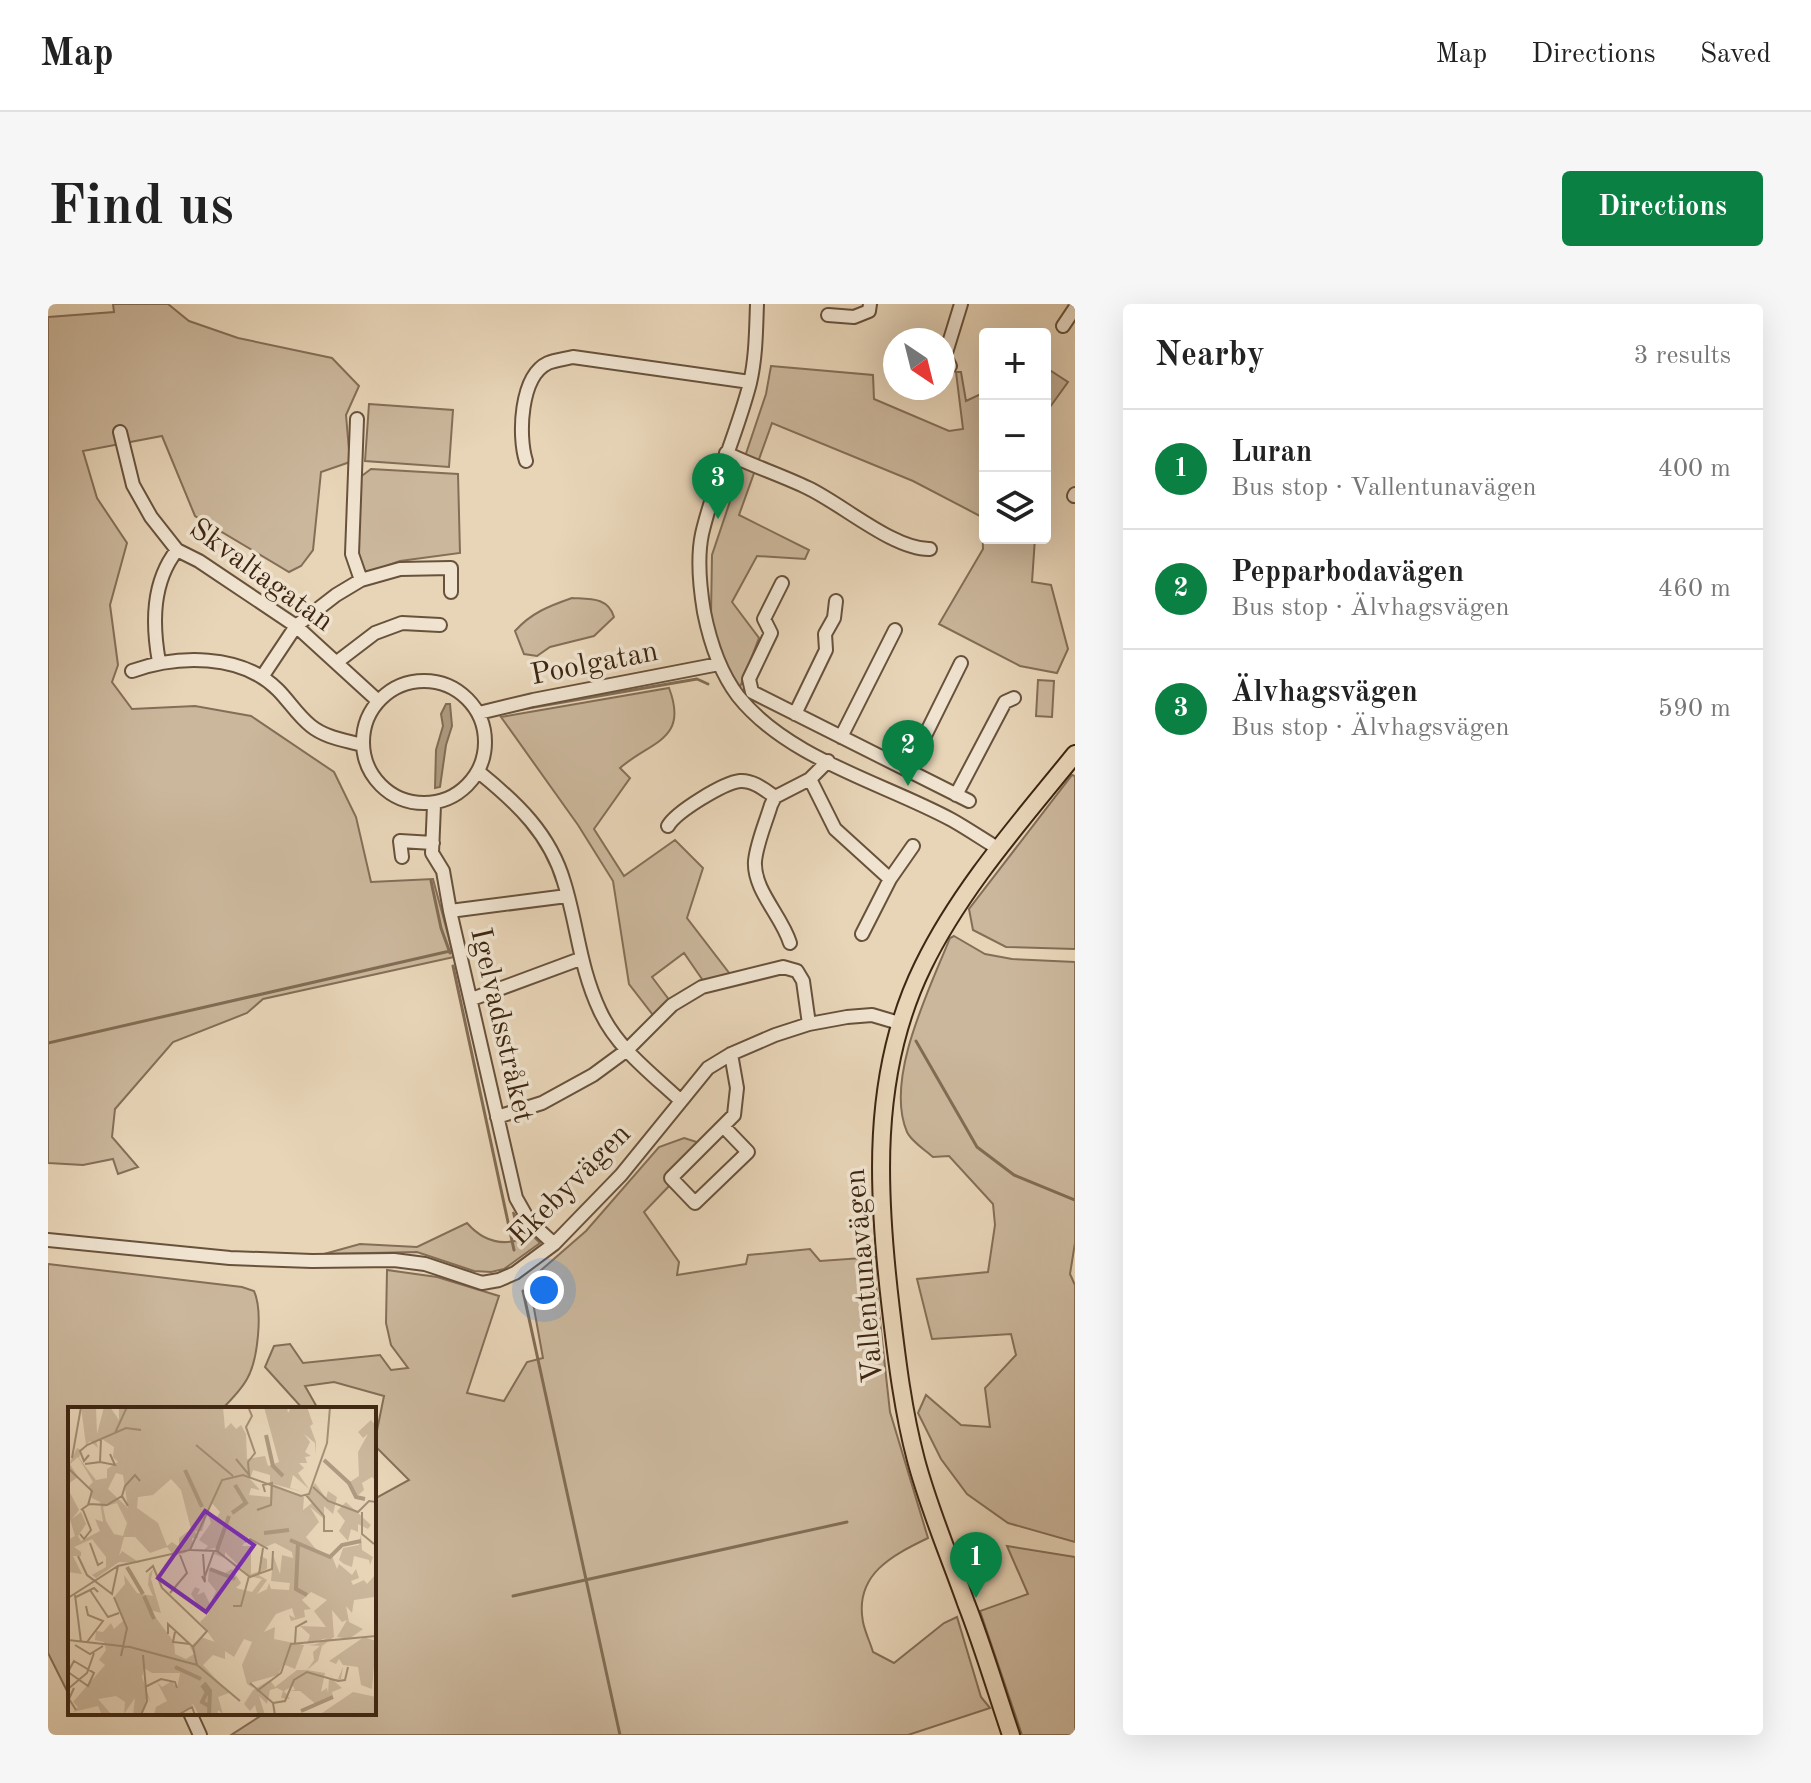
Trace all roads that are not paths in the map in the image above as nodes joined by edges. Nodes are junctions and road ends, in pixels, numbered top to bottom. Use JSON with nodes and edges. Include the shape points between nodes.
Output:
{"nodes":[{"id":1,"x":757,"y":304,"type":"edge"},
{"id":2,"x":870,"y":304,"type":"edge"},
{"id":3,"x":961,"y":304,"type":"edge"},
{"id":4,"x":1075,"y":308,"type":"edge"},
{"id":5,"x":828,"y":315,"type":"dead end"},
{"id":6,"x":1063,"y":326,"type":"dead end"},
{"id":7,"x":954,"y":328,"type":"edge"},
{"id":8,"x":750,"y":382,"type":"junction"},
{"id":9,"x":357,"y":419,"type":"dead end"},
{"id":10,"x":120,"y":432,"type":"dead end"},
{"id":11,"x":726,"y":453,"type":"junction"},
{"id":12,"x":526,"y":461,"type":"dead end"},
{"id":13,"x":930,"y":549,"type":"dead end"},
{"id":14,"x":177,"y":550,"type":"junction"},
{"id":15,"x":361,"y":580,"type":"junction"},
{"id":16,"x":782,"y":583,"type":"dead end"},
{"id":17,"x":451,"y":592,"type":"dead end"},
{"id":18,"x":836,"y":601,"type":"dead end"},
{"id":19,"x":440,"y":625,"type":"dead end"},
{"id":20,"x":296,"y":626,"type":"junction"},
{"id":21,"x":895,"y":630,"type":"dead end"},
{"id":22,"x":159,"y":662,"type":"junction"},
{"id":23,"x":337,"y":662,"type":"junction"},
{"id":24,"x":961,"y":663,"type":"dead end"},
{"id":25,"x":719,"y":664,"type":"junction"},
{"id":26,"x":132,"y":671,"type":"dead end"},
{"id":27,"x":262,"y":677,"type":"junction"},
{"id":28,"x":1014,"y":698,"type":"dead end"},
{"id":29,"x":377,"y":700,"type":"junction"},
{"id":30,"x":479,"y":713,"type":"junction"},
{"id":31,"x":795,"y":714,"type":"junction"},
{"id":32,"x":841,"y":737,"type":"junction"},
{"id":33,"x":362,"y":745,"type":"junction"},
{"id":34,"x":1075,"y":754,"type":"edge"},
{"id":35,"x":828,"y":761,"type":"junction"},
{"id":36,"x":894,"y":764,"type":"junction"},
{"id":37,"x":908,"y":770,"type":"junction"},
{"id":38,"x":480,"y":773,"type":"junction"},
{"id":39,"x":810,"y":779,"type":"junction"},
{"id":40,"x":883,"y":788,"type":"junction"},
{"id":41,"x":775,"y":797,"type":"junction"},
{"id":42,"x":434,"y":805,"type":"junction"},
{"id":43,"x":668,"y":826,"type":"dead end"},
{"id":44,"x":913,"y":846,"type":"dead end"},
{"id":45,"x":432,"y":848,"type":"junction"},
{"id":46,"x":999,"y":849,"type":"junction"},
{"id":47,"x":402,"y":857,"type":"dead end"},
{"id":48,"x":890,"y":879,"type":"junction"},
{"id":49,"x":567,"y":896,"type":"junction"},
{"id":50,"x":450,"y":911,"type":"junction"},
{"id":51,"x":862,"y":934,"type":"dead end"},
{"id":52,"x":790,"y":943,"type":"dead end"},
{"id":53,"x":580,"y":959,"type":"junction"},
{"id":54,"x":472,"y":999,"type":"junction"},
{"id":55,"x":899,"y":1023,"type":"junction"},
{"id":56,"x":809,"y":1024,"type":"junction"},
{"id":57,"x":627,"y":1050,"type":"junction"},
{"id":58,"x":731,"y":1054,"type":"junction"},
{"id":59,"x":681,"y":1101,"type":"junction"},
{"id":60,"x":497,"y":1117,"type":"junction"},
{"id":61,"x":723,"y":1126,"type":"junction"},
{"id":62,"x":48,"y":1240,"type":"edge"},
{"id":63,"x":554,"y":1244,"type":"junction"},
{"id":64,"x":191,"y":1715,"type":"edge"},
{"id":65,"x":200,"y":1735,"type":"edge"},
{"id":66,"x":1011,"y":1735,"type":"edge"}],
"edges":[{"from":1,"to":8,"type":"street"},
{"from":2,"to":5,"type":"street","via":[[869,311],[854,317]]},
{"from":3,"to":7,"type":"street"},
{"from":4,"to":6,"type":"street"},
{"from":8,"to":11,"type":"street"},
{"from":8,"to":12,"type":"street","via":[[573,357],[545,364],[526,389]]},
{"from":9,"to":15,"type":"street","via":[[352,554]]},
{"from":10,"to":14,"type":"street","name":"Skvaltagatan","via":[[133,485]]},
{"from":11,"to":13,"type":"street","via":[[809,488],[917,549]]},
{"from":11,"to":25,"type":"street","via":[[701,536],[700,589]]},
{"from":14,"to":20,"type":"street","name":"Skvaltagatan"},
{"from":14,"to":22,"type":"street","via":[[165,565],[157,595],[153,631]]},
{"from":15,"to":17,"type":"street","via":[[400,569],[451,568]]},
{"from":15,"to":20,"type":"street"},
{"from":16,"to":31,"type":"street","via":[[764,619],[771,633],[749,679],[752,692]]},
{"from":18,"to":31,"type":"street","via":[[825,634],[826,650]]},
{"from":19,"to":23,"type":"street","via":[[402,623],[375,633]]},
{"from":20,"to":23,"type":"street","name":"Skvaltagatan"},
{"from":20,"to":27,"type":"street"},
{"from":21,"to":32,"type":"street"},
{"from":22,"to":26,"type":"street"},
{"from":22,"to":27,"type":"street","via":[[205,660]]},
{"from":23,"to":29,"type":"street","name":"Skvaltagatan"},
{"from":24,"to":37,"type":"street"},
{"from":25,"to":30,"type":"street","name":"Poolgatan"},
{"from":25,"to":35,"type":"street","via":[[762,721]]},
{"from":27,"to":33,"type":"street","via":[[312,727]]},
{"from":28,"to":37,"type":"street","via":[[1005,702],[963,798]]},
{"from":29,"to":30,"type":"street","via":[[404,684],[422,681],[448,686]]},
{"from":29,"to":33,"type":"street","via":[[362,727]]},
{"from":30,"to":38,"type":"street","via":[[485,729]]},
{"from":31,"to":32,"type":"street"},
{"from":32,"to":36,"type":"street"},
{"from":33,"to":42,"type":"street","via":[[372,772],[390,792],[415,805]]},
{"from":34,"to":46,"type":"main road","name":"Vallentunavägen"},
{"from":35,"to":39,"type":"street"},
{"from":35,"to":40,"type":"street"},
{"from":36,"to":37,"type":"street"},
{"from":36,"to":40,"type":"street"},
{"from":38,"to":42,"type":"street"},
{"from":38,"to":49,"type":"street","via":[[530,818],[548,844]]},
{"from":39,"to":41,"type":"street"},
{"from":39,"to":48,"type":"street","via":[[835,829]]},
{"from":40,"to":46,"type":"street"},
{"from":41,"to":43,"type":"street","via":[[740,781],[692,804]]},
{"from":41,"to":52,"type":"street","via":[[755,862],[762,890]]},
{"from":42,"to":45,"type":"street","name":"Igelvadsstråket"},
{"from":44,"to":48,"type":"street"},
{"from":45,"to":47,"type":"street","via":[[400,841]]},
{"from":45,"to":50,"type":"street","name":"Igelvadsstråket","via":[[443,871]]},
{"from":46,"to":55,"type":"main road","name":"Vallentunavägen","via":[[947,923]]},
{"from":48,"to":51,"type":"street"},
{"from":49,"to":50,"type":"street"},
{"from":49,"to":53,"type":"street"},
{"from":50,"to":54,"type":"street","name":"Igelvadsstråket"},
{"from":53,"to":54,"type":"street"},
{"from":53,"to":57,"type":"street","via":[[600,1012]]},
{"from":54,"to":60,"type":"street","name":"Igelvadsstråket"},
{"from":55,"to":56,"type":"street","name":"Ekebyvägen","via":[[872,1015]]},
{"from":55,"to":66,"type":"main road","name":"Vallentunavägen","via":[[884,1091],[880,1173],[881,1232],[903,1405],[932,1513]]},
{"from":56,"to":57,"type":"street","via":[[803,981],[797,971],[783,967],[702,987],[672,1005]]},
{"from":56,"to":58,"type":"street","name":"Ekebyvägen"},
{"from":57,"to":59,"type":"street"},
{"from":57,"to":60,"type":"street","via":[[542,1103]]},
{"from":58,"to":59,"type":"street","name":"Ekebyvägen","via":[[708,1068]]},
{"from":58,"to":61,"type":"street","via":[[737,1088],[734,1115]]},
{"from":59,"to":63,"type":"street","name":"Ekebyvägen","via":[[621,1175]]},
{"from":60,"to":63,"type":"street","name":"Igelvadsstråket","via":[[516,1198],[529,1221]]},
{"from":61,"to":61,"type":"street","via":[[671,1178],[695,1203],[748,1152]]},
{"from":62,"to":63,"type":"street","name":"Ekebyvägen","via":[[230,1258],[394,1260],[482,1283],[515,1273]]},
{"from":64,"to":65,"type":"street"}]}
